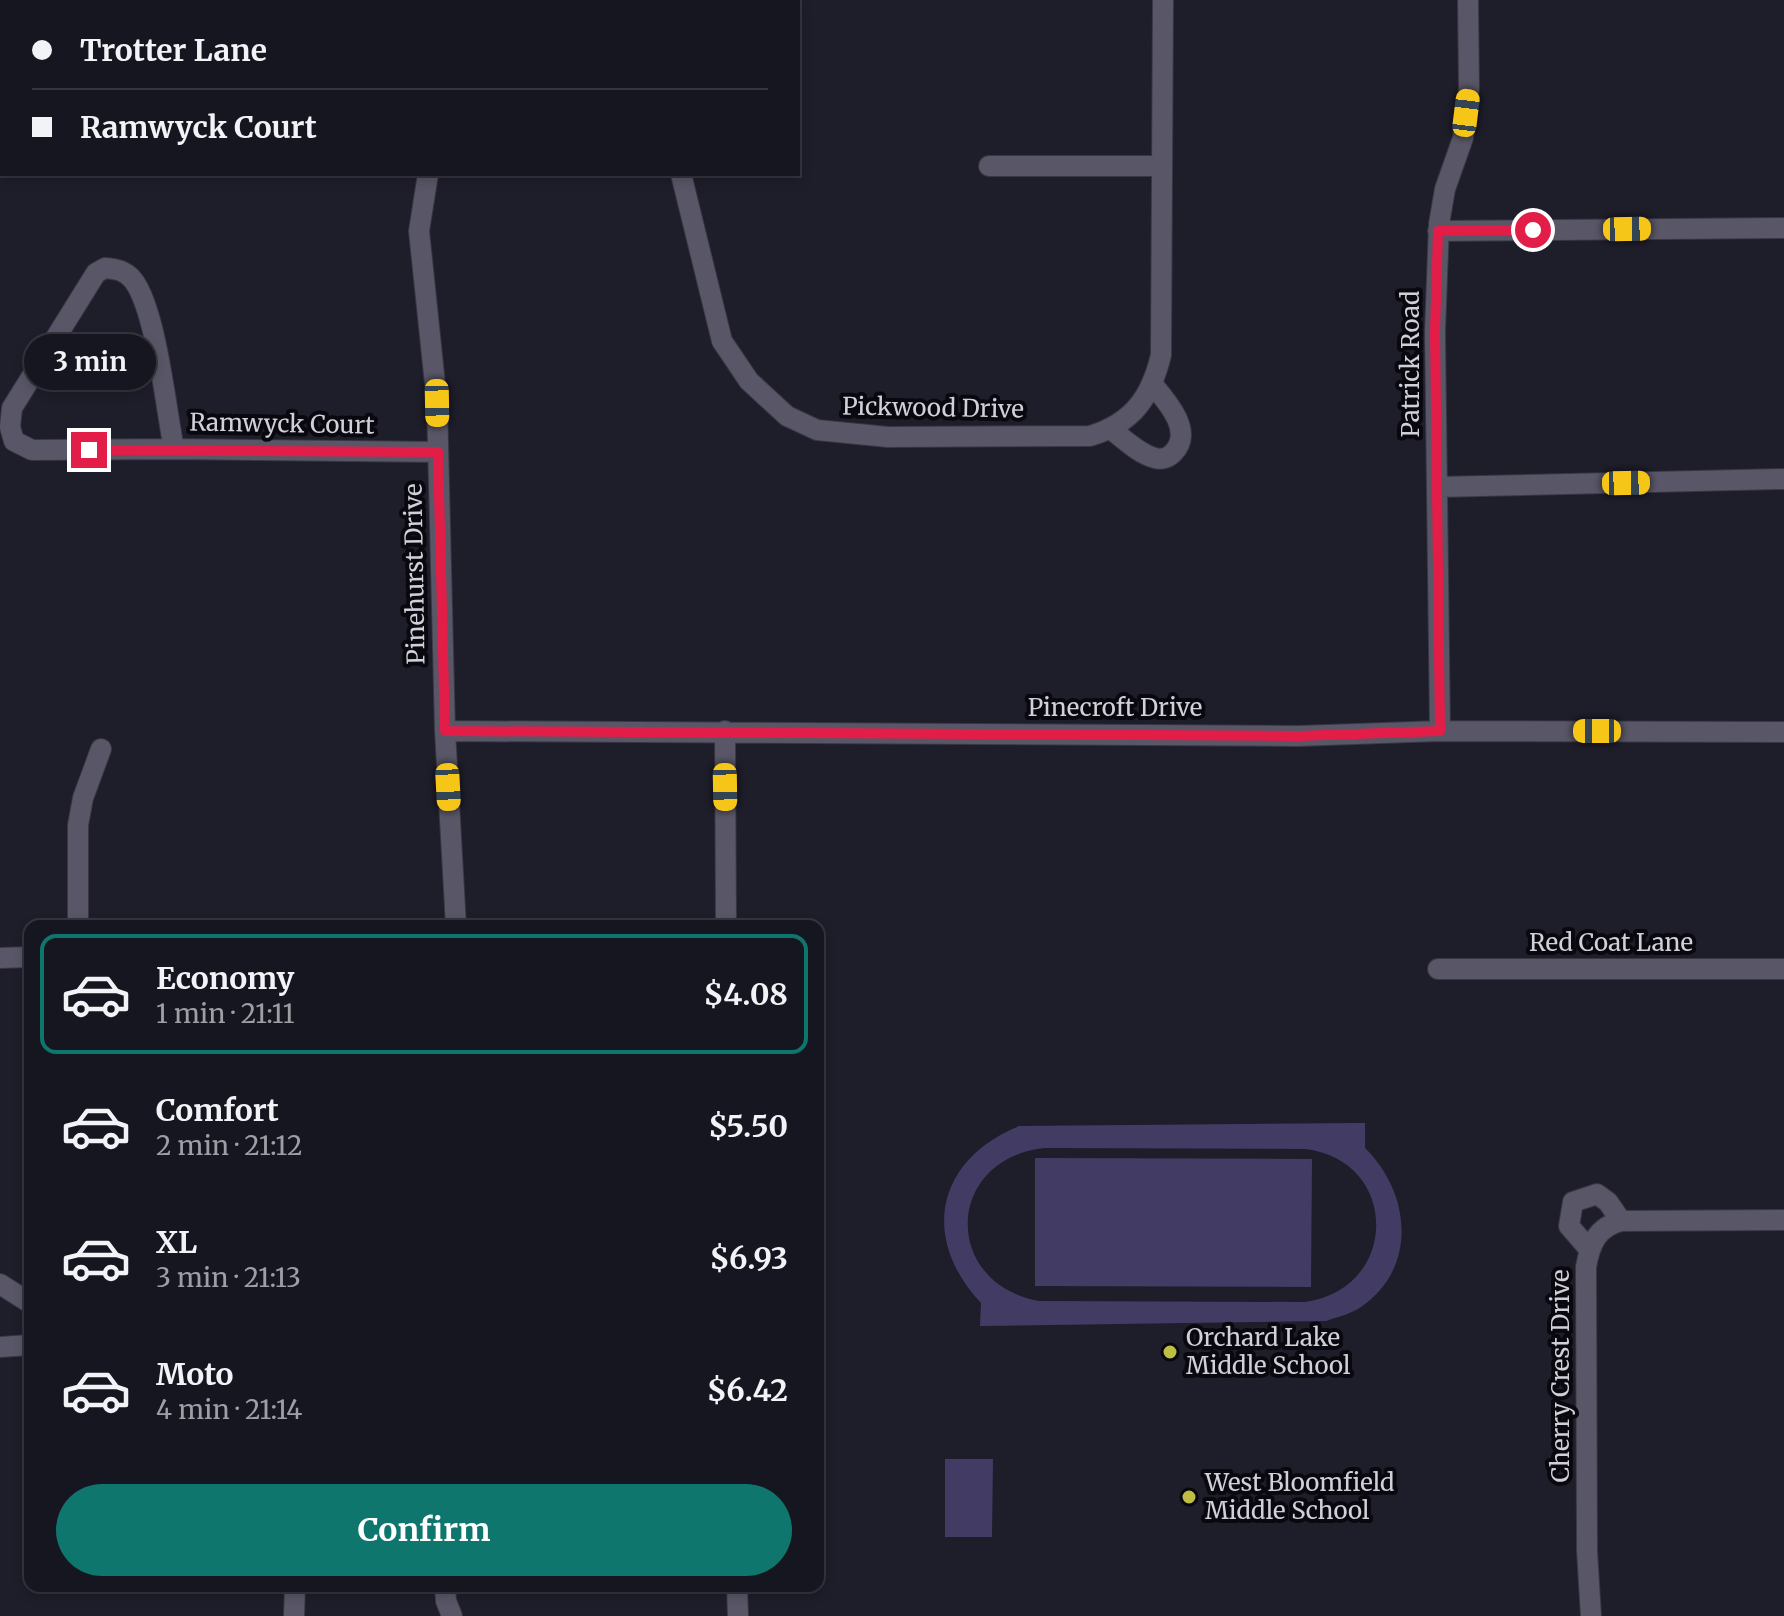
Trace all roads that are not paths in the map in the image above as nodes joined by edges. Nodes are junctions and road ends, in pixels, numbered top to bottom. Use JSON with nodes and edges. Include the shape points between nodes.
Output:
{"nodes":[{"id":1,"x":1163,"y":0,"type":"edge"},
{"id":2,"x":1468,"y":0,"type":"edge"},
{"id":3,"x":989,"y":166,"type":"dead end"},
{"id":4,"x":1162,"y":166,"type":"junction"},
{"id":5,"x":428,"y":176,"type":"edge"},
{"id":6,"x":681,"y":176,"type":"edge"},
{"id":7,"x":1784,"y":228,"type":"edge"},
{"id":8,"x":1438,"y":231,"type":"junction"},
{"id":9,"x":1154,"y":386,"type":"junction"},
{"id":10,"x":1112,"y":430,"type":"junction"},
{"id":11,"x":174,"y":449,"type":"junction"},
{"id":12,"x":438,"y":452,"type":"junction"},
{"id":13,"x":1784,"y":479,"type":"edge"},
{"id":14,"x":1437,"y":487,"type":"junction"},
{"id":15,"x":445,"y":731,"type":"junction"},
{"id":16,"x":725,"y":731,"type":"junction"},
{"id":17,"x":1440,"y":731,"type":"junction"},
{"id":18,"x":1784,"y":732,"type":"edge"},
{"id":19,"x":101,"y":749,"type":"dead end"},
{"id":20,"x":78,"y":920,"type":"edge"},
{"id":21,"x":456,"y":920,"type":"edge"},
{"id":22,"x":726,"y":920,"type":"edge"},
{"id":23,"x":24,"y":957,"type":"edge"},
{"id":24,"x":0,"y":958,"type":"edge"},
{"id":25,"x":1438,"y":969,"type":"dead end"},
{"id":26,"x":1784,"y":969,"type":"edge"},
{"id":27,"x":1784,"y":1220,"type":"edge"},
{"id":28,"x":1621,"y":1221,"type":"junction"},
{"id":29,"x":1589,"y":1249,"type":"junction"},
{"id":30,"x":0,"y":1284,"type":"edge"},
{"id":31,"x":24,"y":1299,"type":"edge"},
{"id":32,"x":24,"y":1345,"type":"edge"},
{"id":33,"x":0,"y":1347,"type":"edge"},
{"id":34,"x":295,"y":1592,"type":"edge"},
{"id":35,"x":737,"y":1592,"type":"edge"},
{"id":36,"x":294,"y":1616,"type":"edge"},
{"id":37,"x":738,"y":1616,"type":"edge"},
{"id":38,"x":1591,"y":1616,"type":"edge"}],
"edges":[{"from":1,"to":4,"type":"street"},
{"from":2,"to":8,"type":"street","name":"Patrick Road","via":[[1469,88],[1463,138],[1445,189]]},
{"from":3,"to":4,"type":"street"},
{"from":4,"to":9,"type":"street","via":[[1162,342]]},
{"from":5,"to":12,"type":"street","name":"Pinehurst Drive","via":[[419,231]]},
{"from":6,"to":10,"type":"street","name":"Pickwood Drive","via":[[722,341],[749,381],[787,416],[817,430],[888,437],[1090,436]]},
{"from":7,"to":8,"type":"street"},
{"from":8,"to":14,"type":"street","name":"Patrick Road"},
{"from":9,"to":10,"type":"street"},
{"from":9,"to":10,"type":"street","via":[[1180,429],[1174,453],[1153,458]]},
{"from":11,"to":11,"type":"street","name":"Ramwyck Court","via":[[145,303],[131,277],[105,268],[96,273],[12,408],[14,441],[32,450]]},
{"from":11,"to":12,"type":"street","name":"Ramwyck Court"},
{"from":12,"to":15,"type":"street","name":"Pinehurst Drive"},
{"from":13,"to":14,"type":"street"},
{"from":14,"to":17,"type":"street","name":"Patrick Road"},
{"from":15,"to":16,"type":"street","name":"Pinecroft Drive"},
{"from":15,"to":21,"type":"street","name":"Pinehurst Drive"},
{"from":16,"to":17,"type":"street","name":"Pinecroft Drive","via":[[1282,736]]},
{"from":16,"to":22,"type":"street"},
{"from":17,"to":18,"type":"street","name":"Pinecroft Drive"},
{"from":19,"to":20,"type":"street","via":[[78,825]]},
{"from":23,"to":24,"type":"street"},
{"from":25,"to":26,"type":"street","name":"Red Coat Lane"},
{"from":27,"to":28,"type":"street"},
{"from":28,"to":29,"type":"street","name":"Cherry Crest Drive","via":[[1607,1224]]},
{"from":28,"to":29,"type":"street","via":[[1597,1194],[1573,1202],[1569,1226]]},
{"from":29,"to":38,"type":"street","name":"Cherry Crest Drive"},
{"from":30,"to":31,"type":"street"},
{"from":32,"to":33,"type":"street"},
{"from":34,"to":36,"type":"street"},
{"from":35,"to":37,"type":"street"}]}
